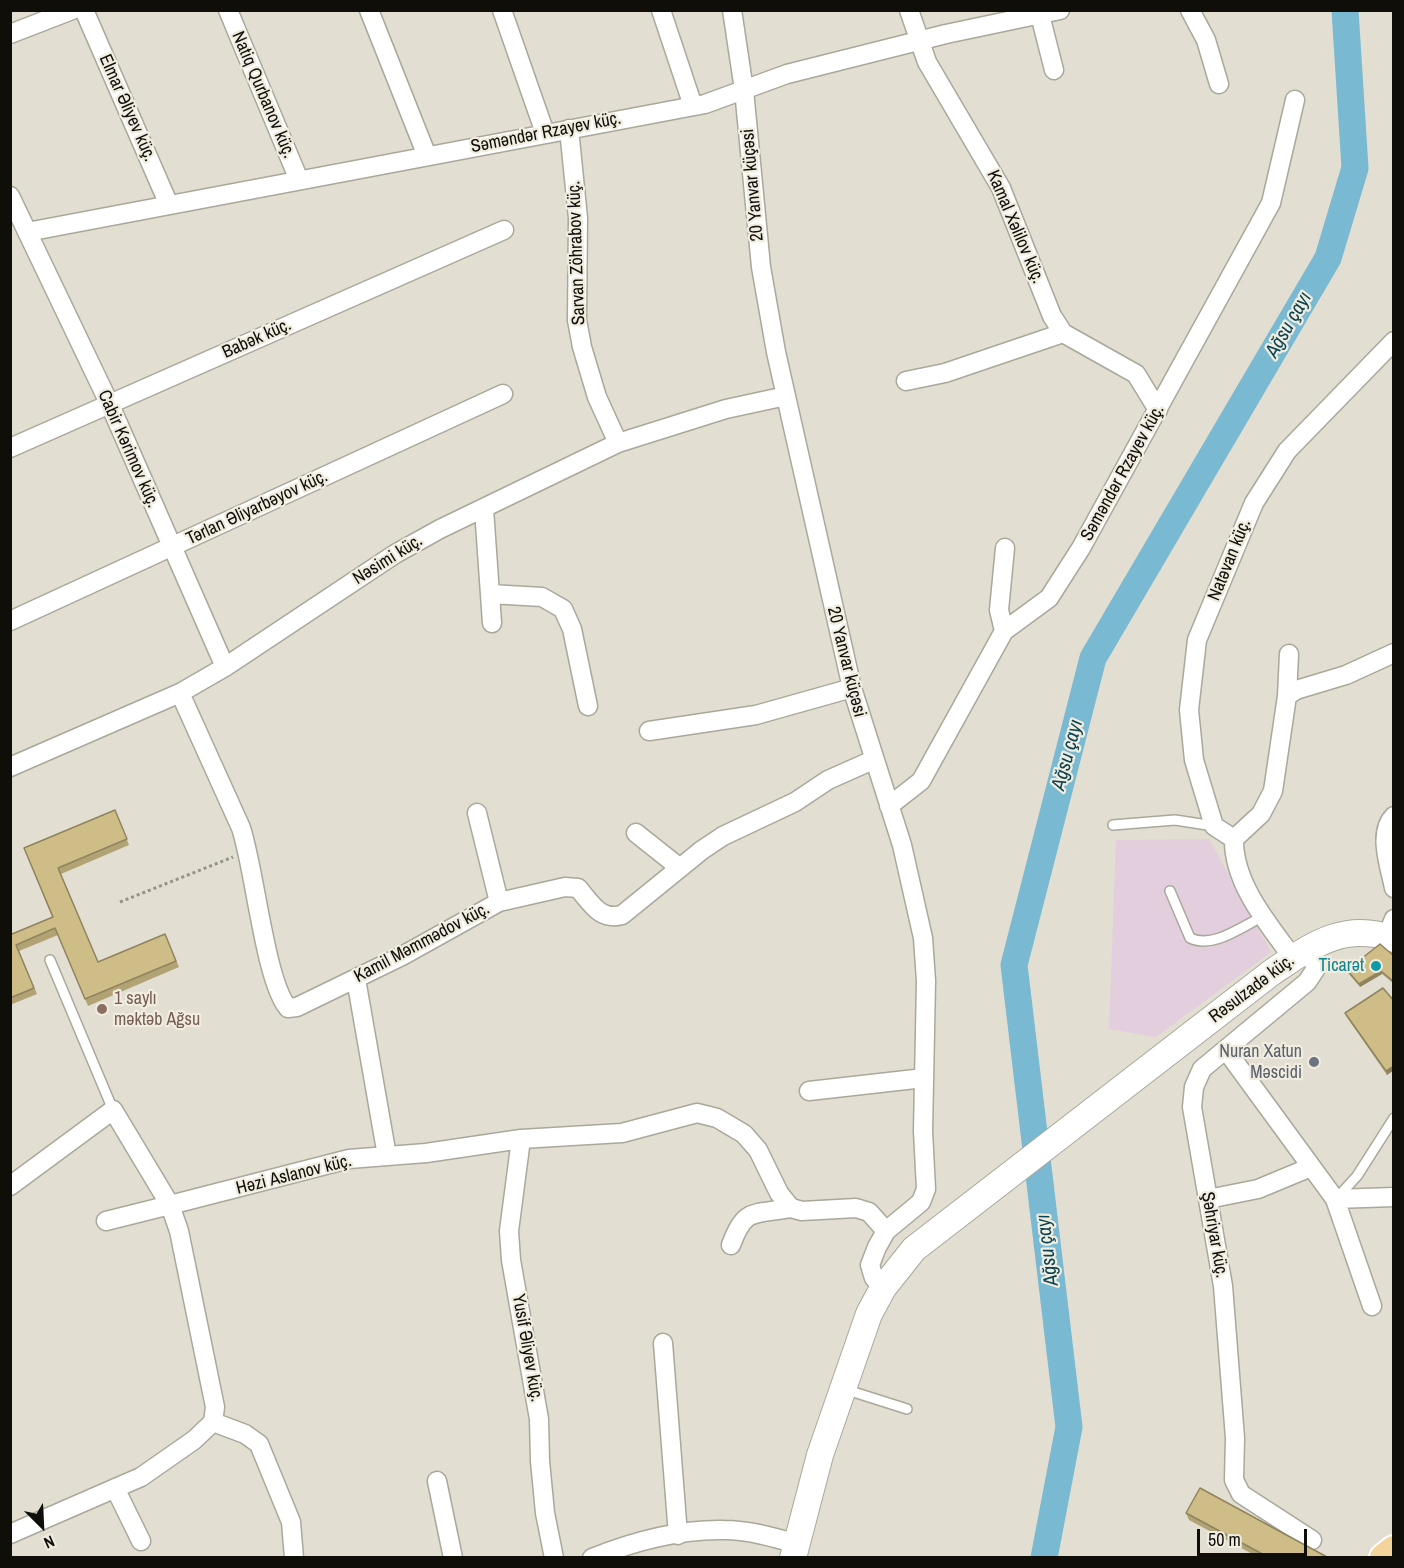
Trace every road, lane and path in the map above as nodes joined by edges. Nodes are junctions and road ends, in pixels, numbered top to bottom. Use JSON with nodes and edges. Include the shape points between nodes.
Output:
{"nodes":[{"id":1,"x":72,"y":10,"type":"edge"},
{"id":2,"x":84,"y":10,"type":"edge"},
{"id":3,"x":228,"y":10,"type":"edge"},
{"id":4,"x":369,"y":10,"type":"edge"},
{"id":5,"x":502,"y":10,"type":"edge"},
{"id":6,"x":661,"y":10,"type":"edge"},
{"id":7,"x":732,"y":10,"type":"edge"},
{"id":8,"x":909,"y":10,"type":"edge"},
{"id":9,"x":1060,"y":10,"type":"edge"},
{"id":10,"x":1191,"y":10,"type":"edge"},
{"id":11,"x":1040,"y":15,"type":"junction"},
{"id":12,"x":10,"y":34,"type":"edge"},
{"id":13,"x":919,"y":40,"type":"junction"},
{"id":14,"x":1054,"y":70,"type":"dead end"},
{"id":15,"x":1219,"y":84,"type":"dead end"},
{"id":16,"x":744,"y":90,"type":"junction"},
{"id":17,"x":1295,"y":100,"type":"dead end"},
{"id":18,"x":693,"y":106,"type":"junction"},
{"id":19,"x":569,"y":129,"type":"junction"},
{"id":20,"x":545,"y":133,"type":"junction"},
{"id":21,"x":427,"y":156,"type":"junction"},
{"id":22,"x":299,"y":180,"type":"junction"},
{"id":23,"x":10,"y":196,"type":"edge"},
{"id":24,"x":169,"y":205,"type":"junction"},
{"id":25,"x":504,"y":230,"type":"dead end"},
{"id":26,"x":27,"y":232,"type":"junction"},
{"id":27,"x":1063,"y":333,"type":"junction"},
{"id":28,"x":1394,"y":341,"type":"edge"},
{"id":29,"x":906,"y":381,"type":"dead end"},
{"id":30,"x":503,"y":394,"type":"dead end"},
{"id":31,"x":786,"y":396,"type":"junction"},
{"id":32,"x":110,"y":405,"type":"junction"},
{"id":33,"x":1158,"y":410,"type":"junction"},
{"id":34,"x":618,"y":443,"type":"junction"},
{"id":35,"x":10,"y":448,"type":"edge"},
{"id":36,"x":484,"y":509,"type":"junction"},
{"id":37,"x":172,"y":547,"type":"junction"},
{"id":38,"x":1005,"y":548,"type":"dead end"},
{"id":39,"x":490,"y":594,"type":"junction"},
{"id":40,"x":10,"y":621,"type":"edge"},
{"id":41,"x":492,"y":623,"type":"dead end"},
{"id":42,"x":1004,"y":631,"type":"junction"},
{"id":43,"x":1394,"y":652,"type":"edge"},
{"id":44,"x":1289,"y":654,"type":"dead end"},
{"id":45,"x":225,"y":667,"type":"junction"},
{"id":46,"x":852,"y":688,"type":"junction"},
{"id":47,"x":180,"y":693,"type":"junction"},
{"id":48,"x":1287,"y":696,"type":"junction"},
{"id":49,"x":588,"y":706,"type":"dead end"},
{"id":50,"x":649,"y":731,"type":"dead end"},
{"id":51,"x":873,"y":760,"type":"junction"},
{"id":52,"x":10,"y":767,"type":"edge"},
{"id":53,"x":889,"y":806,"type":"junction"},
{"id":54,"x":477,"y":813,"type":"dead end"},
{"id":55,"x":1394,"y":816,"type":"edge"},
{"id":56,"x":1113,"y":825,"type":"dead end"},
{"id":57,"x":1214,"y":826,"type":"junction"},
{"id":58,"x":636,"y":832,"type":"dead end"},
{"id":59,"x":1234,"y":838,"type":"junction"},
{"id":60,"x":249,"y":851,"type":"junction"},
{"id":61,"x":680,"y":868,"type":"junction"},
{"id":62,"x":1394,"y":888,"type":"edge"},
{"id":63,"x":1170,"y":891,"type":"dead end"},
{"id":64,"x":120,"y":902,"type":"dead end"},
{"id":65,"x":499,"y":902,"type":"junction"},
{"id":66,"x":1262,"y":916,"type":"junction"},
{"id":67,"x":1391,"y":931,"type":"edge"},
{"id":68,"x":1302,"y":951,"type":"junction"},
{"id":69,"x":50,"y":960,"type":"dead end"},
{"id":70,"x":356,"y":979,"type":"junction"},
{"id":71,"x":1226,"y":1050,"type":"junction"},
{"id":72,"x":924,"y":1078,"type":"junction"},
{"id":73,"x":810,"y":1092,"type":"dead end"},
{"id":74,"x":113,"y":1110,"type":"junction"},
{"id":75,"x":1394,"y":1118,"type":"edge"},
{"id":76,"x":521,"y":1139,"type":"junction"},
{"id":77,"x":387,"y":1156,"type":"junction"},
{"id":78,"x":1311,"y":1167,"type":"junction"},
{"id":79,"x":10,"y":1186,"type":"edge"},
{"id":80,"x":1394,"y":1197,"type":"edge"},
{"id":81,"x":1208,"y":1199,"type":"junction"},
{"id":82,"x":1335,"y":1199,"type":"junction"},
{"id":83,"x":170,"y":1205,"type":"junction"},
{"id":84,"x":791,"y":1208,"type":"junction"},
{"id":85,"x":106,"y":1221,"type":"dead end"},
{"id":86,"x":886,"y":1231,"type":"junction"},
{"id":87,"x":730,"y":1245,"type":"dead end"},
{"id":88,"x":883,"y":1288,"type":"junction"},
{"id":89,"x":1372,"y":1306,"type":"dead end"},
{"id":90,"x":663,"y":1343,"type":"dead end"},
{"id":91,"x":842,"y":1388,"type":"junction"},
{"id":92,"x":907,"y":1409,"type":"dead end"},
{"id":93,"x":213,"y":1422,"type":"junction"},
{"id":94,"x":436,"y":1481,"type":"dead end"},
{"id":95,"x":115,"y":1488,"type":"junction"},
{"id":96,"x":10,"y":1534,"type":"edge"},
{"id":97,"x":678,"y":1535,"type":"junction"},
{"id":98,"x":1312,"y":1540,"type":"dead end"},
{"id":99,"x":141,"y":1541,"type":"dead end"},
{"id":100,"x":795,"y":1550,"type":"edge"},
{"id":101,"x":1394,"y":1550,"type":"edge"},
{"id":102,"x":294,"y":1557,"type":"edge"},
{"id":103,"x":453,"y":1557,"type":"edge"},
{"id":104,"x":555,"y":1557,"type":"edge"},
{"id":105,"x":592,"y":1557,"type":"edge"},
{"id":106,"x":1384,"y":1557,"type":"edge"}],
"edges":[{"from":1,"to":12,"type":"street"},
{"from":2,"to":24,"type":"street","name":"Elmar Əliyev küç."},
{"from":3,"to":22,"type":"street","name":"Natiq Qurbanov küç."},
{"from":4,"to":21,"type":"street"},
{"from":5,"to":20,"type":"street"},
{"from":6,"to":18,"type":"street"},
{"from":7,"to":16,"type":"street","name":"20 Yanvar küçəsi"},
{"from":8,"to":13,"type":"street","name":"Kamal Xəlilov küç."},
{"from":9,"to":11,"type":"street","name":"Səməndər Rzayev küç."},
{"from":10,"to":15,"type":"street","via":[[1206,40]]},
{"from":11,"to":13,"type":"street","name":"Səməndər Rzayev küç."},
{"from":11,"to":14,"type":"street"},
{"from":13,"to":16,"type":"street","name":"Səməndər Rzayev küç.","via":[[787,74]]},
{"from":13,"to":27,"type":"street","name":"Kamal Xəlilov küç.","via":[[937,82],[1001,188],[1052,316]]},
{"from":16,"to":18,"type":"street","name":"Səməndər Rzayev küç."},
{"from":16,"to":31,"type":"street","name":"20 Yanvar küçəsi","via":[[761,267]]},
{"from":17,"to":33,"type":"street","name":"Səməndər Rzayev küç.","via":[[1270,203]]},
{"from":18,"to":19,"type":"street","name":"Səməndər Rzayev küç."},
{"from":19,"to":20,"type":"street","name":"Səməndər Rzayev küç."},
{"from":19,"to":34,"type":"street","name":"Sarvan Zöhrabov küç.","via":[[578,218],[577,320],[597,397]]},
{"from":20,"to":21,"type":"street","name":"Səməndər Rzayev küç."},
{"from":21,"to":22,"type":"street","name":"Səməndər Rzayev küç."},
{"from":22,"to":24,"type":"street","name":"Səməndər Rzayev küç."},
{"from":23,"to":26,"type":"street","name":"Cabir Kərimov küç."},
{"from":24,"to":26,"type":"street","name":"Səməndər Rzayev küç."},
{"from":25,"to":32,"type":"street","name":"Babək küç."},
{"from":26,"to":32,"type":"street","name":"Cabir Kərimov küç."},
{"from":27,"to":29,"type":"street","via":[[945,373]]},
{"from":27,"to":33,"type":"street","via":[[1136,375]]},
{"from":28,"to":57,"type":"street","name":"Natəvan küç.","via":[[1287,451],[1254,503],[1197,639],[1189,710],[1194,760]]},
{"from":30,"to":37,"type":"street","name":"Tərlan Əliyarbəyov küç."},
{"from":31,"to":34,"type":"street","name":"Nəsimi küç.","via":[[726,409]]},
{"from":31,"to":46,"type":"street","name":"20 Yanvar küçəsi"},
{"from":32,"to":35,"type":"street","name":"Babək küç."},
{"from":32,"to":37,"type":"street","name":"Cabir Kərimov küç."},
{"from":33,"to":42,"type":"street","name":"Səməndər Rzayev küç.","via":[[1049,598]]},
{"from":34,"to":36,"type":"street","name":"Nəsimi küç."},
{"from":36,"to":39,"type":"street"},
{"from":36,"to":45,"type":"street","name":"Nəsimi küç.","via":[[395,554]]},
{"from":37,"to":40,"type":"street","name":"Tərlan Əliyarbəyov küç."},
{"from":37,"to":45,"type":"street","name":"Cabir Kərimov küç."},
{"from":38,"to":42,"type":"street","via":[[999,610]]},
{"from":39,"to":41,"type":"street"},
{"from":39,"to":49,"type":"street","via":[[542,597],[563,609],[572,628]]},
{"from":42,"to":53,"type":"street","name":"Səməndər Rzayev küç.","via":[[921,781]]},
{"from":43,"to":48,"type":"street","via":[[1346,675]]},
{"from":44,"to":48,"type":"street"},
{"from":45,"to":47,"type":"street","name":"Nəsimi küç."},
{"from":46,"to":50,"type":"street","via":[[756,715]]},
{"from":46,"to":51,"type":"street","name":"20 Yanvar küçəsi"},
{"from":47,"to":52,"type":"street","name":"Nəsimi küç."},
{"from":47,"to":60,"type":"street","name":"Kamil Məmmədov küç."},
{"from":48,"to":59,"type":"street","via":[[1274,791],[1261,814]]},
{"from":51,"to":53,"type":"street","name":"20 Yanvar küçəsi"},
{"from":51,"to":61,"type":"street","name":"Kamil Məmmədov küç.","via":[[723,836]]},
{"from":53,"to":72,"type":"street","name":"20 Yanvar küçəsi","via":[[923,938]]},
{"from":54,"to":65,"type":"street"},
{"from":55,"to":62,"type":"street","via":[[1387,823],[1385,839]]},
{"from":56,"to":57,"type":"lane","via":[[1175,820]]},
{"from":57,"to":59,"type":"street"},
{"from":58,"to":61,"type":"street"},
{"from":59,"to":66,"type":"street","via":[[1240,872]]},
{"from":60,"to":64,"type":"path"},
{"from":60,"to":70,"type":"street","name":"Kamil Məmmədov küç.","via":[[281,1000],[288,1008],[297,1007]]},
{"from":61,"to":65,"type":"street","name":"Kamil Məmmədov küç.","via":[[622,915],[610,918],[601,914],[578,888],[565,887]]},
{"from":63,"to":66,"type":"lane","via":[[1190,938],[1200,943],[1217,939]]},
{"from":65,"to":70,"type":"street","name":"Kamil Məmmədov küç."},
{"from":66,"to":68,"type":"street"},
{"from":67,"to":68,"type":"main road","name":"Rəsulzadə küç.","via":[[1337,935]]},
{"from":68,"to":71,"type":"street","name":"Şəhriyar küç.","via":[[1315,970],[1307,982]]},
{"from":68,"to":88,"type":"main road","name":"Rəsulzadə küç.","via":[[914,1249]]},
{"from":69,"to":74,"type":"lane"},
{"from":70,"to":77,"type":"street"},
{"from":71,"to":78,"type":"street"},
{"from":71,"to":81,"type":"street","name":"Şəhriyar küç.","via":[[1202,1069],[1194,1087],[1192,1107]]},
{"from":72,"to":73,"type":"street"},
{"from":72,"to":86,"type":"street","name":"20 Yanvar küçəsi","via":[[926,1190],[921,1202]]},
{"from":74,"to":79,"type":"street"},
{"from":74,"to":83,"type":"street"},
{"from":75,"to":82,"type":"lane","via":[[1357,1176]]},
{"from":76,"to":77,"type":"street","name":"Həzi Aslanov küç."},
{"from":76,"to":84,"type":"street","name":"Həzi Aslanov küç.","via":[[622,1133],[697,1113],[717,1118],[744,1134],[758,1150],[779,1193]]},
{"from":76,"to":104,"type":"street","name":"Yusif Əliyev küç.","via":[[509,1231],[511,1260],[539,1419],[545,1512]]},
{"from":77,"to":83,"type":"street","name":"Həzi Aslanov küç.","via":[[349,1159]]},
{"from":78,"to":81,"type":"street","via":[[1258,1189]]},
{"from":78,"to":82,"type":"street"},
{"from":80,"to":82,"type":"street"},
{"from":81,"to":98,"type":"street","name":"Şəhriyar küç.","via":[[1223,1286],[1235,1438],[1234,1480],[1241,1494]]},
{"from":82,"to":89,"type":"street"},
{"from":83,"to":85,"type":"street","name":"Həzi Aslanov küç."},
{"from":83,"to":93,"type":"street","via":[[179,1231],[215,1407]]},
{"from":84,"to":86,"type":"street","via":[[856,1208],[869,1212]]},
{"from":84,"to":87,"type":"street","via":[[747,1216],[739,1223]]},
{"from":86,"to":88,"type":"street","name":"20 Yanvar küçəsi","via":[[870,1265]]},
{"from":88,"to":91,"type":"main road","name":"Rəsulzadə küç.","via":[[869,1314]]},
{"from":90,"to":97,"type":"street"},
{"from":91,"to":92,"type":"lane"},
{"from":91,"to":100,"type":"main road","name":"Rəsulzadə küç."},
{"from":93,"to":95,"type":"street","via":[[141,1477]]},
{"from":93,"to":102,"type":"street","via":[[259,1444],[291,1522]]},
{"from":94,"to":103,"type":"street"},
{"from":95,"to":96,"type":"street"},
{"from":95,"to":99,"type":"street"},
{"from":97,"to":100,"type":"street","via":[[724,1530],[761,1534]]},
{"from":97,"to":105,"type":"street","via":[[625,1545]]},
{"from":101,"to":106,"type":"main road"}]}
